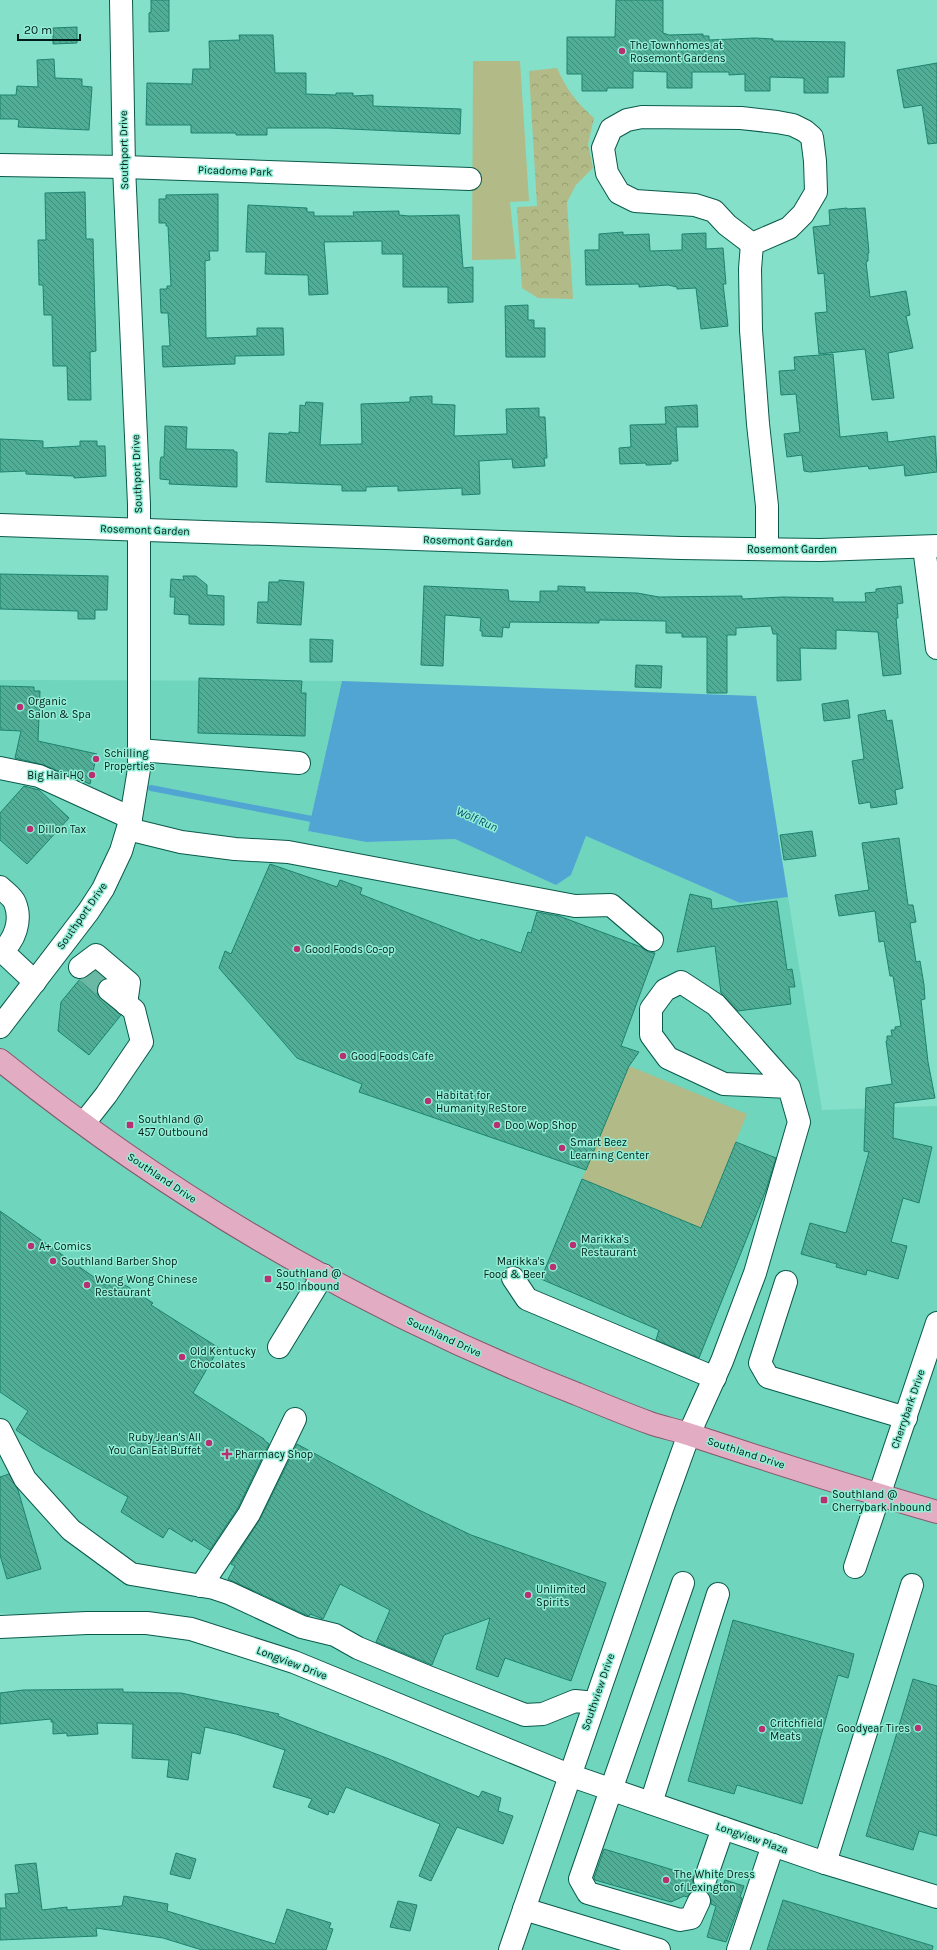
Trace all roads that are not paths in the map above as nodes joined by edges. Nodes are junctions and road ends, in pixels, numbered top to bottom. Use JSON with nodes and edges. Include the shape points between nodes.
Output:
{"nodes":[{"id":1,"x":121,"y":0,"type":"edge"},
{"id":2,"x":0,"y":165,"type":"edge"},
{"id":3,"x":124,"y":167,"type":"junction"},
{"id":4,"x":470,"y":179,"type":"dead end"},
{"id":5,"x":752,"y":244,"type":"junction"},
{"id":6,"x":0,"y":525,"type":"edge"},
{"id":7,"x":139,"y":530,"type":"junction"},
{"id":8,"x":930,"y":546,"type":"edge"},
{"id":9,"x":767,"y":549,"type":"junction"},
{"id":10,"x":937,"y":648,"type":"edge"},
{"id":11,"x":139,"y":750,"type":"junction"},
{"id":12,"x":299,"y":763,"type":"dead end"},
{"id":13,"x":0,"y":768,"type":"edge"},
{"id":14,"x":130,"y":824,"type":"junction"},
{"id":15,"x":0,"y":887,"type":"edge"},
{"id":16,"x":652,"y":940,"type":"dead end"},
{"id":17,"x":59,"y":950,"type":"junction"},
{"id":18,"x":1,"y":952,"type":"edge"},
{"id":19,"x":35,"y":982,"type":"junction"},
{"id":20,"x":109,"y":990,"type":"tunnel mouth"},
{"id":21,"x":126,"y":1004,"type":"junction"},
{"id":22,"x":0,"y":1027,"type":"edge"},
{"id":23,"x":0,"y":1060,"type":"edge"},
{"id":24,"x":789,"y":1087,"type":"junction"},
{"id":25,"x":84,"y":1123,"type":"junction"},
{"id":26,"x":323,"y":1275,"type":"junction"},
{"id":27,"x":513,"y":1278,"type":"dead end"},
{"id":28,"x":786,"y":1282,"type":"dead end"},
{"id":29,"x":937,"y":1323,"type":"edge"},
{"id":30,"x":278,"y":1347,"type":"dead end"},
{"id":31,"x":714,"y":1378,"type":"junction"},
{"id":32,"x":906,"y":1418,"type":"junction"},
{"id":33,"x":295,"y":1419,"type":"dead end"},
{"id":34,"x":0,"y":1430,"type":"edge"},
{"id":35,"x":690,"y":1434,"type":"junction"},
{"id":36,"x":878,"y":1494,"type":"junction"},
{"id":37,"x":937,"y":1512,"type":"edge"},
{"id":38,"x":855,"y":1567,"type":"dead end"},
{"id":39,"x":683,"y":1583,"type":"dead end"},
{"id":40,"x":912,"y":1585,"type":"dead end"},
{"id":41,"x":201,"y":1586,"type":"junction"},
{"id":42,"x":718,"y":1594,"type":"dead end"},
{"id":43,"x":0,"y":1627,"type":"edge"},
{"id":44,"x":595,"y":1703,"type":"junction"},
{"id":45,"x":569,"y":1775,"type":"junction"},
{"id":46,"x":612,"y":1790,"type":"junction"},
{"id":47,"x":651,"y":1803,"type":"junction"},
{"id":48,"x":723,"y":1828,"type":"junction"},
{"id":49,"x":773,"y":1845,"type":"junction"},
{"id":50,"x":825,"y":1863,"type":"junction"},
{"id":51,"x":705,"y":1880,"type":"dead end"},
{"id":52,"x":937,"y":1897,"type":"edge"},
{"id":53,"x":699,"y":1901,"type":"dead end"},
{"id":54,"x":524,"y":1908,"type":"junction"},
{"id":55,"x":510,"y":1950,"type":"edge"},
{"id":56,"x":659,"y":1950,"type":"edge"},
{"id":57,"x":738,"y":1950,"type":"edge"}],
"edges":[{"from":1,"to":3,"type":"street","name":"Southport Drive"},
{"from":2,"to":3,"type":"street","name":"Picadome Park"},
{"from":3,"to":4,"type":"street","name":"Picadome Park"},
{"from":3,"to":7,"type":"street","name":"Southport Drive"},
{"from":5,"to":5,"type":"street","via":[[789,228],[803,214],[816,192],[812,137],[793,125],[741,118],[642,117],[627,120],[611,129],[603,148],[607,173],[619,193],[635,201],[695,205],[714,211],[727,225]]},
{"from":5,"to":9,"type":"street","via":[[751,330],[767,506]]},
{"from":6,"to":7,"type":"street","name":"Rosemont Garden"},
{"from":7,"to":9,"type":"street","name":"Rosemont Garden"},
{"from":7,"to":11,"type":"street","name":"Southport Drive"},
{"from":8,"to":9,"type":"street","name":"Rosemont Garden"},
{"from":8,"to":10,"type":"street"},
{"from":11,"to":12,"type":"street"},
{"from":11,"to":14,"type":"street","name":"Southport Drive","via":[[139,770]]},
{"from":13,"to":14,"type":"street","via":[[39,776]]},
{"from":14,"to":16,"type":"street","via":[[189,843],[288,852],[575,906],[611,904]]},
{"from":14,"to":17,"type":"street","name":"Southport Drive","via":[[121,851],[103,889]]},
{"from":15,"to":18,"type":"street","via":[[15,902],[19,916],[15,934]]},
{"from":17,"to":19,"type":"street","name":"Southport Drive"},
{"from":17,"to":21,"type":"street","via":[[83,969],[96,955],[129,983]]},
{"from":18,"to":19,"type":"street"},
{"from":19,"to":22,"type":"street","name":"Southport Drive"},
{"from":20,"to":21,"type":"street"},
{"from":21,"to":25,"type":"street","via":[[134,1010],[142,1042]]},
{"from":23,"to":25,"type":"main road","name":"Southland Drive"},
{"from":24,"to":24,"type":"street","via":[[716,1005],[681,982],[664,990],[651,1009],[651,1035],[668,1058],[724,1084]]},
{"from":24,"to":31,"type":"street","name":"Southview Drive","via":[[799,1122],[755,1273]]},
{"from":25,"to":26,"type":"main road","name":"Southland Drive","via":[[212,1212],[285,1256]]},
{"from":26,"to":30,"type":"street"},
{"from":26,"to":35,"type":"main road","name":"Southland Drive","via":[[466,1348],[651,1423]]},
{"from":27,"to":31,"type":"street","via":[[527,1299]]},
{"from":28,"to":32,"type":"street","via":[[760,1363],[768,1377]]},
{"from":29,"to":32,"type":"street","name":"Cherrybark Drive"},
{"from":31,"to":35,"type":"street","name":"Southview Drive"},
{"from":32,"to":36,"type":"street","name":"Cherrybark Drive"},
{"from":33,"to":41,"type":"street","via":[[249,1514]]},
{"from":34,"to":41,"type":"street","via":[[25,1479],[71,1530],[131,1574]]},
{"from":35,"to":36,"type":"main road","name":"Southland Drive","via":[[830,1481]]},
{"from":35,"to":44,"type":"street","name":"Southview Drive"},
{"from":36,"to":37,"type":"main road","name":"Southland Drive"},
{"from":36,"to":38,"type":"street","name":"Cherrybark Drive"},
{"from":39,"to":46,"type":"street"},
{"from":40,"to":50,"type":"street"},
{"from":41,"to":44,"type":"street","via":[[229,1593],[302,1626],[335,1635],[422,1674],[525,1715],[542,1714],[575,1701]]},
{"from":42,"to":47,"type":"street"},
{"from":43,"to":45,"type":"street","name":"Longview Drive","via":[[147,1623],[191,1629],[294,1662]]},
{"from":44,"to":45,"type":"street","name":"Southview Drive"},
{"from":45,"to":46,"type":"street","name":"Longview Plaza"},
{"from":45,"to":54,"type":"street","name":"Southview Drive"},
{"from":46,"to":47,"type":"street","name":"Longview Plaza"},
{"from":46,"to":53,"type":"street","via":[[580,1879],[588,1893],[680,1920],[692,1918]]},
{"from":47,"to":48,"type":"street","name":"Longview Plaza"},
{"from":48,"to":49,"type":"street","name":"Longview Plaza"},
{"from":48,"to":51,"type":"street"},
{"from":49,"to":50,"type":"street","name":"Longview Plaza"},
{"from":49,"to":57,"type":"street"},
{"from":50,"to":52,"type":"street","name":"Longview Plaza"},
{"from":54,"to":55,"type":"street","name":"Southview Drive"},
{"from":54,"to":56,"type":"street"}]}
